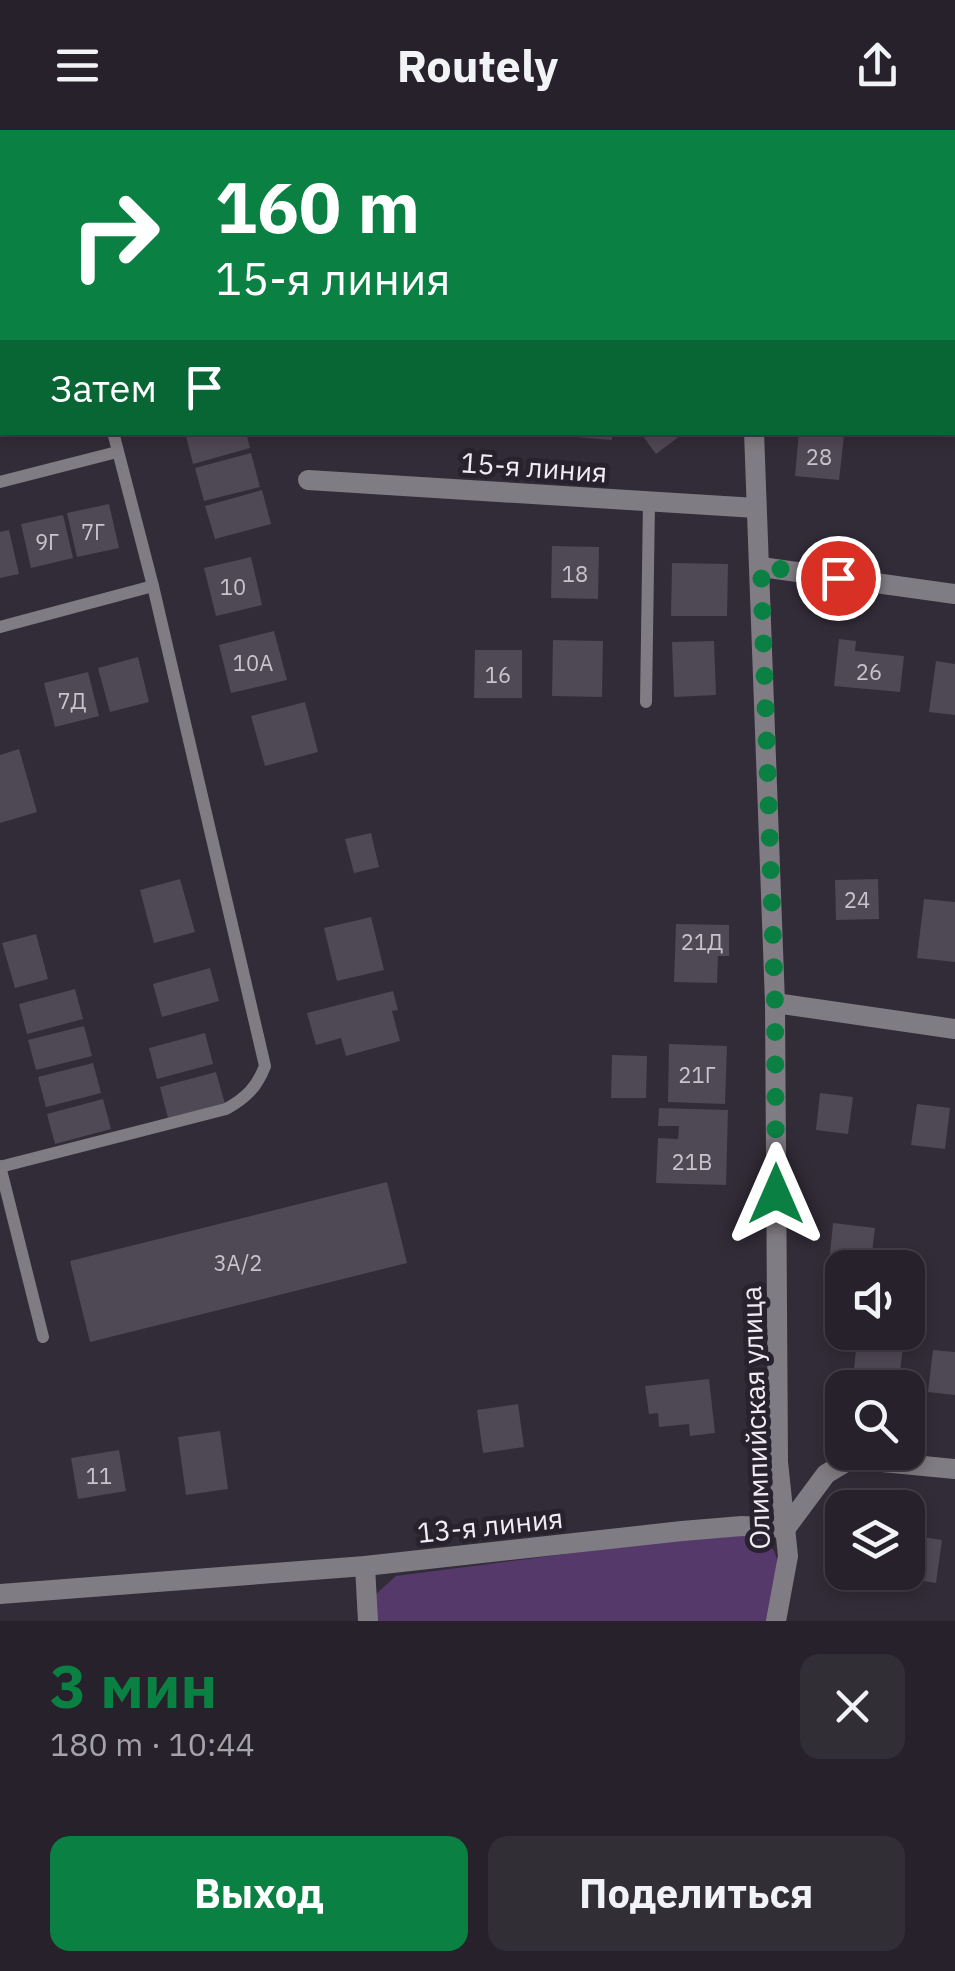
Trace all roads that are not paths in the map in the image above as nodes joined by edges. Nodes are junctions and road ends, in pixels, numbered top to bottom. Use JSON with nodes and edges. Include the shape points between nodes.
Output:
{"nodes":[{"id":1,"x":114,"y":435,"type":"edge"},
{"id":2,"x":754,"y":435,"type":"edge"},
{"id":3,"x":118,"y":452,"type":"junction"},
{"id":4,"x":308,"y":480,"type":"dead end"},
{"id":5,"x":0,"y":482,"type":"edge"},
{"id":6,"x":649,"y":502,"type":"junction"},
{"id":7,"x":756,"y":508,"type":"junction"},
{"id":8,"x":761,"y":566,"type":"junction"},
{"id":9,"x":153,"y":586,"type":"junction"},
{"id":10,"x":955,"y":594,"type":"edge"},
{"id":11,"x":0,"y":628,"type":"edge"},
{"id":12,"x":646,"y":702,"type":"dead end"},
{"id":13,"x":775,"y":1003,"type":"junction"},
{"id":14,"x":955,"y":1028,"type":"edge"},
{"id":15,"x":0,"y":1166,"type":"edge"},
{"id":16,"x":43,"y":1337,"type":"dead end"},
{"id":17,"x":955,"y":1468,"type":"edge"},
{"id":18,"x":786,"y":1528,"type":"junction"},
{"id":19,"x":365,"y":1566,"type":"junction"},
{"id":20,"x":0,"y":1594,"type":"edge"},
{"id":21,"x":368,"y":1621,"type":"edge"},
{"id":22,"x":776,"y":1621,"type":"edge"}],
"edges":[{"from":1,"to":3,"type":"lane"},
{"from":2,"to":7,"type":"street","name":"Олимпийская улица"},
{"from":3,"to":5,"type":"lane"},
{"from":3,"to":9,"type":"lane"},
{"from":4,"to":6,"type":"street","name":"15-я линия"},
{"from":6,"to":7,"type":"street","name":"15-я линия"},
{"from":6,"to":12,"type":"lane"},
{"from":7,"to":8,"type":"street","name":"Олимпийская улица"},
{"from":8,"to":10,"type":"street"},
{"from":8,"to":13,"type":"street","name":"Олимпийская улица"},
{"from":9,"to":11,"type":"lane"},
{"from":9,"to":15,"type":"lane","via":[[265,1066],[258,1084],[226,1109]]},
{"from":13,"to":14,"type":"street"},
{"from":13,"to":18,"type":"street","name":"Олимпийская улица","via":[[778,1462]]},
{"from":15,"to":16,"type":"lane"},
{"from":17,"to":18,"type":"street","via":[[851,1458],[826,1474]]},
{"from":18,"to":19,"type":"street","name":"13-я линия","via":[[682,1531]]},
{"from":18,"to":22,"type":"street","name":"Олимпийская улица","via":[[787,1570]]},
{"from":19,"to":20,"type":"street","name":"13-я линия"},
{"from":19,"to":21,"type":"street"}]}
